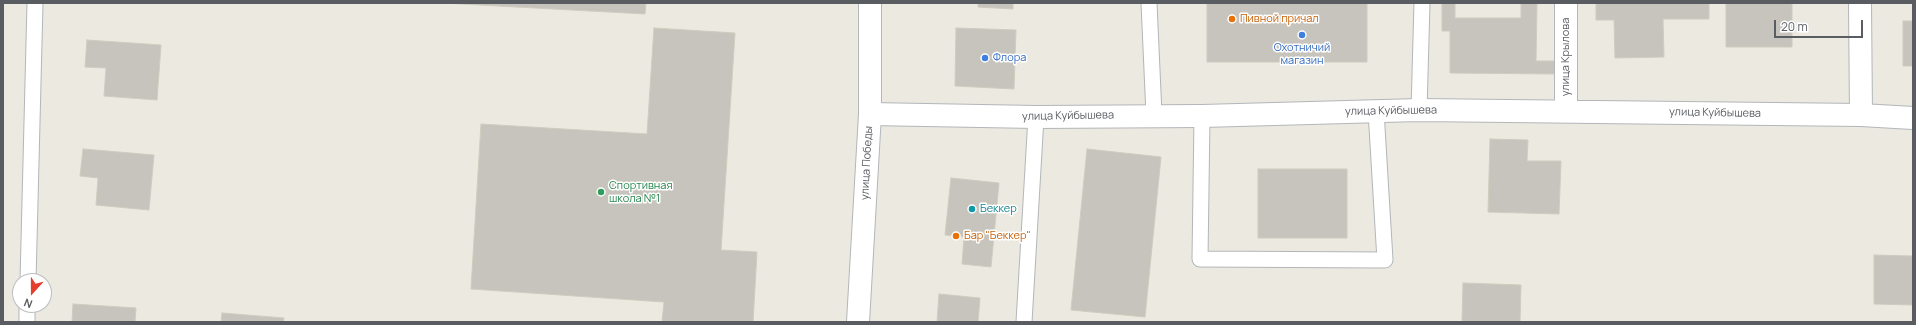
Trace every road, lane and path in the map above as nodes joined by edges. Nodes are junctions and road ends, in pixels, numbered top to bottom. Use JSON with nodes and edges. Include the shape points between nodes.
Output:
{"nodes":[{"id":1,"x":35,"y":3,"type":"edge"},
{"id":2,"x":870,"y":3,"type":"edge"},
{"id":3,"x":1148,"y":3,"type":"edge"},
{"id":4,"x":1422,"y":3,"type":"edge"},
{"id":5,"x":1566,"y":3,"type":"edge"},
{"id":6,"x":1860,"y":3,"type":"edge"},
{"id":7,"x":1419,"y":110,"type":"junction"},
{"id":8,"x":1376,"y":111,"type":"junction"},
{"id":9,"x":1566,"y":111,"type":"junction"},
{"id":10,"x":870,"y":114,"type":"junction"},
{"id":11,"x":1154,"y":115,"type":"junction"},
{"id":12,"x":1862,"y":115,"type":"junction"},
{"id":13,"x":1202,"y":116,"type":"junction"},
{"id":14,"x":1036,"y":117,"type":"junction"},
{"id":15,"x":1913,"y":118,"type":"edge"},
{"id":16,"x":28,"y":273,"type":"edge"},
{"id":17,"x":858,"y":322,"type":"edge"},
{"id":18,"x":1024,"y":322,"type":"edge"}],
"edges":[{"from":1,"to":16,"type":"lane"},
{"from":2,"to":10,"type":"street","name":"улица Победы"},
{"from":3,"to":11,"type":"lane"},
{"from":4,"to":7,"type":"lane"},
{"from":5,"to":9,"type":"street","name":"улица Крылова"},
{"from":6,"to":12,"type":"street"},
{"from":7,"to":8,"type":"street","name":"улица Куйбышева"},
{"from":7,"to":9,"type":"street","name":"улица Куйбышева"},
{"from":8,"to":13,"type":"street","name":"улица Куйбышева"},
{"from":8,"to":13,"type":"lane","via":[[1385,260],[1200,259]]},
{"from":9,"to":12,"type":"street","name":"улица Куйбышева"},
{"from":10,"to":14,"type":"street","name":"улица Куйбышева"},
{"from":10,"to":17,"type":"street","name":"улица Победы"},
{"from":11,"to":13,"type":"street","name":"улица Куйбышева"},
{"from":11,"to":14,"type":"street","name":"улица Куйбышева"},
{"from":12,"to":15,"type":"street","name":"улица Куйбышева"},
{"from":14,"to":18,"type":"lane"}]}
